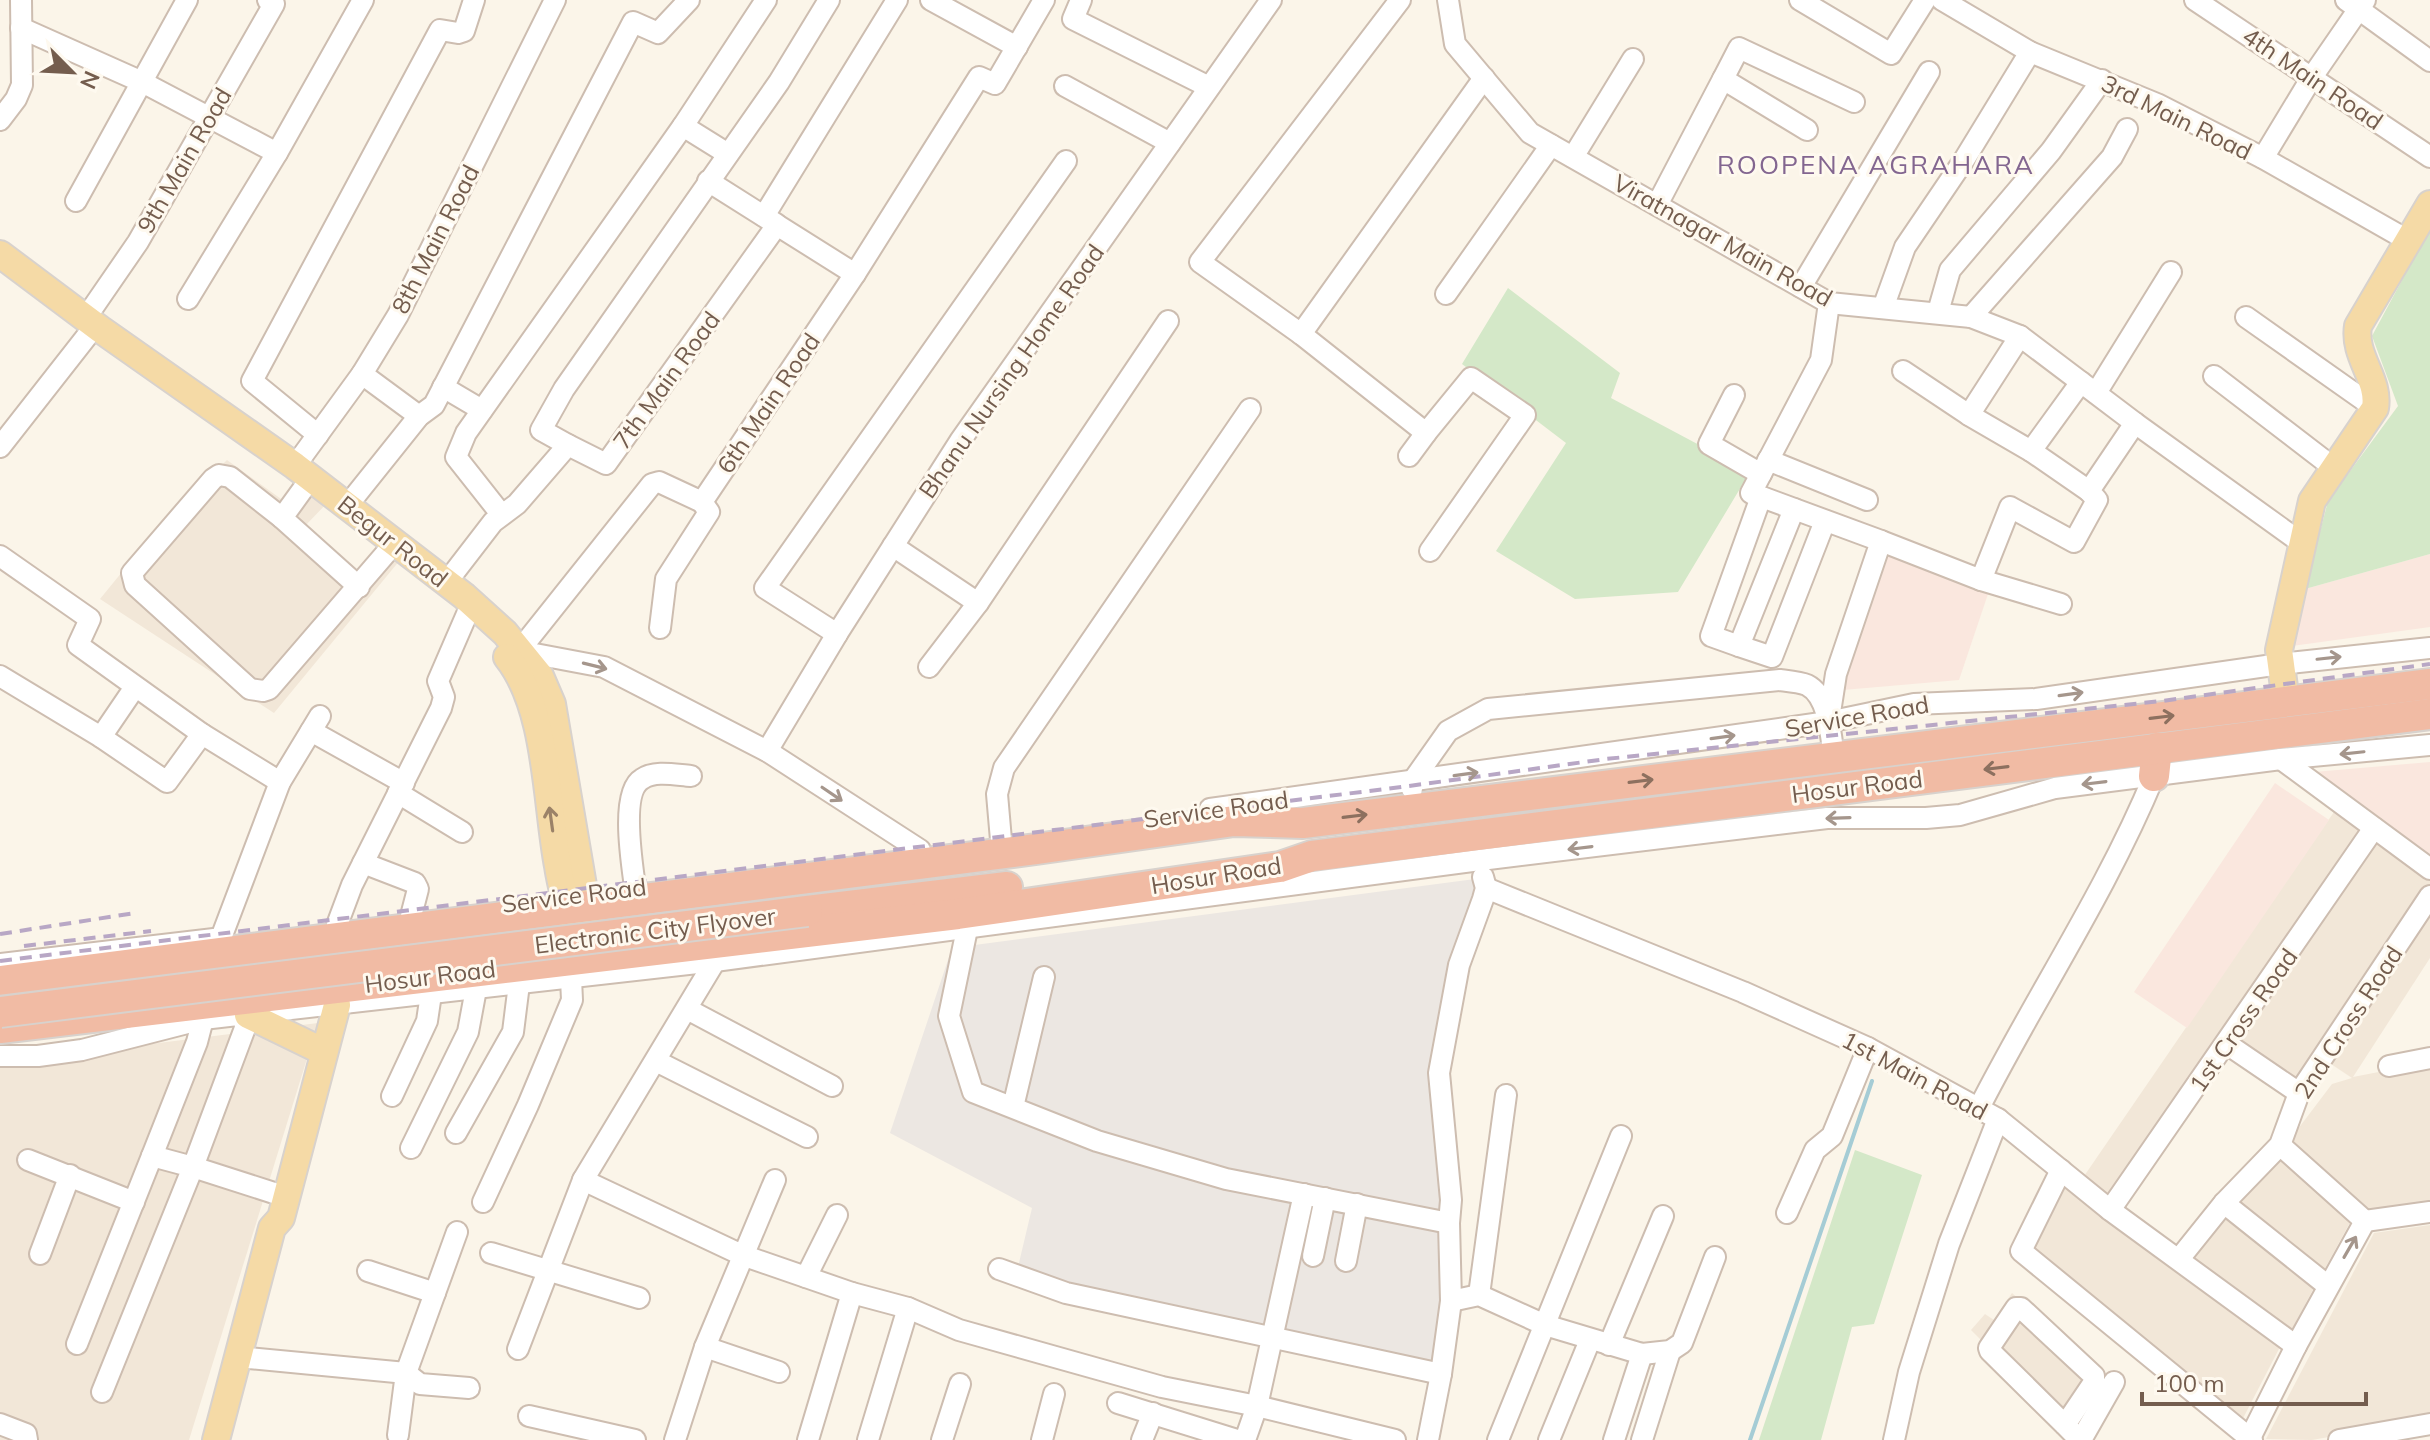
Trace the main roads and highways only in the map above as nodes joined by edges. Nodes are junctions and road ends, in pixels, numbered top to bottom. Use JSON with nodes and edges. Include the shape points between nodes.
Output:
{"nodes":[{"id":1,"x":2430,"y":204,"type":"edge"},
{"id":2,"x":0,"y":254,"type":"edge"},
{"id":3,"x":0,"y":271,"type":"edge"},
{"id":4,"x":86,"y":327,"type":"junction"},
{"id":5,"x":299,"y":478,"type":"junction"},
{"id":6,"x":2430,"y":684,"type":"edge"},
{"id":7,"x":2286,"y":702,"type":"junction"},
{"id":8,"x":2430,"y":714,"type":"edge"},
{"id":9,"x":1303,"y":823,"type":"junction"},
{"id":10,"x":1312,"y":856,"type":"junction"},
{"id":11,"x":576,"y":901,"type":"junction"},
{"id":12,"x":807,"y":902,"type":"junction"},
{"id":13,"x":581,"y":964,"type":"junction"},
{"id":14,"x":0,"y":981,"type":"edge"},
{"id":15,"x":0,"y":996,"type":"edge"},
{"id":16,"x":0,"y":1012,"type":"edge"},
{"id":17,"x":246,"y":1015,"type":"road end"},
{"id":18,"x":0,"y":1028,"type":"edge"},
{"id":19,"x":314,"y":1047,"type":"junction"},
{"id":20,"x":272,"y":1228,"type":"junction"},
{"id":21,"x":216,"y":1440,"type":"edge"}],
"edges":[{"from":1,"to":7,"type":"main road","via":[[2358,326],[2357,348],[2377,395],[2375,408],[2312,501],[2279,650]]},
{"from":2,"to":4,"type":"main road","name":"Begur Road"},
{"from":3,"to":4,"type":"main road","name":"Begur Road"},
{"from":4,"to":5,"type":"main road","name":"Begur Road"},
{"from":11,"to":5,"type":"main road","name":"Begur Road","one_way":true,"via":[[558,868],[534,709],[517,669],[467,614]]},
{"from":5,"to":11,"type":"main road","name":"Begur Road","via":[[347,506],[488,616],[540,676],[552,704]]},
{"from":6,"to":7,"type":"highway","name":"Hosur Road"},
{"from":9,"to":7,"type":"highway","name":"Hosur Road","one_way":true,"via":[[1413,796],[1834,758]]},
{"from":8,"to":10,"type":"highway","name":"Hosur Road","one_way":true,"via":[[2155,762]]},
{"from":9,"to":11,"type":"highway","name":"Hosur Road","via":[[1234,821]]},
{"from":9,"to":12,"type":"highway","name":"Electronic City Flyover","via":[[1208,845]]},
{"from":10,"to":12,"type":"highway","name":"Electronic City Flyover"},
{"from":10,"to":13,"type":"highway","name":"Hosur Road","via":[[1280,867]]},
{"from":11,"to":13,"type":"main road"},
{"from":11,"to":14,"type":"highway","name":"Hosur Road"},
{"from":12,"to":15,"type":"highway","name":"Electronic City Flyover"},
{"from":12,"to":16,"type":"highway","name":"Electronic City Flyover","bridge":true},
{"from":13,"to":18,"type":"highway","name":"Hosur Road"},
{"from":17,"to":19,"type":"main road"},
{"from":19,"to":20,"type":"main road","via":[[268,1217]]},
{"from":19,"to":20,"type":"main road","via":[[330,1006],[281,1218]]},
{"from":20,"to":21,"type":"main road"}]}
